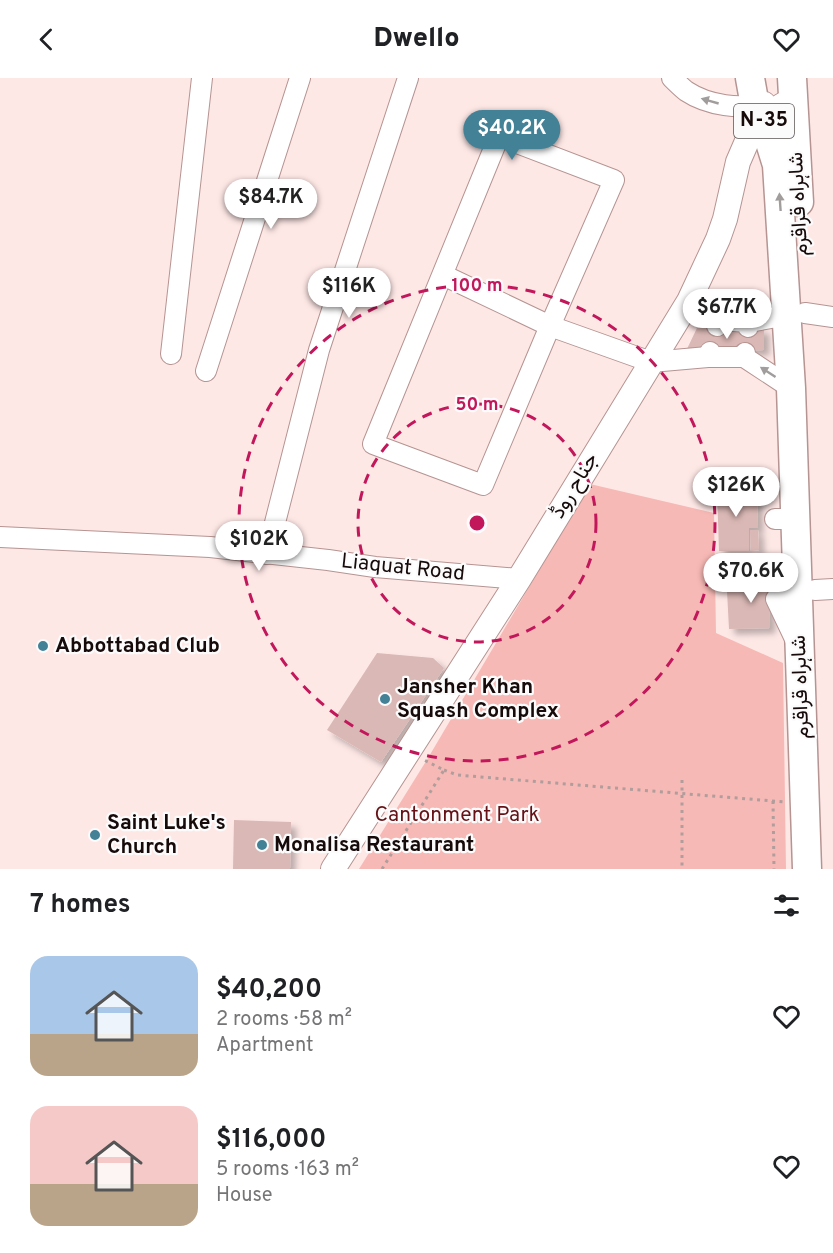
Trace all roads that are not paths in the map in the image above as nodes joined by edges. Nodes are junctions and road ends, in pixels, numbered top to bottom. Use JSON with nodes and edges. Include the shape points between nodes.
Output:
{"nodes":[{"id":1,"x":202,"y":78,"type":"edge"},
{"id":2,"x":300,"y":78,"type":"edge"},
{"id":3,"x":408,"y":78,"type":"edge"},
{"id":4,"x":672,"y":78,"type":"edge"},
{"id":5,"x":750,"y":78,"type":"edge"},
{"id":6,"x":793,"y":89,"type":"edge"},
{"id":7,"x":759,"y":112,"type":"junction"},
{"id":8,"x":443,"y":275,"type":"junction"},
{"id":9,"x":689,"y":301,"type":"junction"},
{"id":10,"x":796,"y":314,"type":"junction"},
{"id":11,"x":833,"y":318,"type":"edge"},
{"id":12,"x":550,"y":326,"type":"junction"},
{"id":13,"x":171,"y":354,"type":"dead end"},
{"id":14,"x":651,"y":362,"type":"junction"},
{"id":15,"x":206,"y":371,"type":"dead end"},
{"id":16,"x":791,"y":388,"type":"junction"},
{"id":17,"x":0,"y":537,"type":"edge"},
{"id":18,"x":267,"y":554,"type":"junction"},
{"id":19,"x":519,"y":579,"type":"junction"},
{"id":20,"x":824,"y":589,"type":"edge"},
{"id":21,"x":333,"y":869,"type":"edge"},
{"id":22,"x":807,"y":869,"type":"edge"},
{"id":23,"x":825,"y":869,"type":"edge"}],
"edges":[{"from":1,"to":13,"type":"street"},
{"from":2,"to":15,"type":"street"},
{"from":3,"to":18,"type":"street","via":[[319,350]]},
{"from":7,"to":4,"type":"street","one_way":true,"via":[[707,101],[686,91]]},
{"from":5,"to":7,"type":"highway","name":"شاہراہ قراقرم","number":"N-35"},
{"from":6,"to":7,"type":"main road","name":"جناح روڈ"},
{"from":6,"to":10,"type":"highway","name":"شاہراہ قراقرم","number":"N-35"},
{"from":7,"to":9,"type":"main road","name":"جناح روڈ","via":[[743,147],[718,239]]},
{"from":10,"to":7,"type":"highway","name":"شاہراہ قراقرم","number":"N-35","one_way":true,"via":[[777,165]]},
{"from":8,"to":12,"type":"street"},
{"from":8,"to":12,"type":"street","via":[[499,136],[614,180]]},
{"from":8,"to":12,"type":"street","via":[[373,444],[483,485]]},
{"from":9,"to":10,"type":"street","via":[[717,323],[749,324]]},
{"from":9,"to":14,"type":"main road","name":"جناح روڈ"},
{"from":10,"to":11,"type":"street"},
{"from":10,"to":16,"type":"highway","name":"شاہراہ قراقرم","number":"N-35"},
{"from":10,"to":20,"type":"highway","name":"شاہراہ قراقرم","number":"N-35"},
{"from":12,"to":14,"type":"street"},
{"from":16,"to":14,"type":"street","one_way":true,"via":[[744,355],[709,354]]},
{"from":14,"to":19,"type":"main road","name":"جناح روڈ"},
{"from":16,"to":22,"type":"highway","name":"شاہراہ قراقرم","number":"N-35","via":[[785,519],[797,567]]},
{"from":17,"to":18,"type":"street","name":"Liaquat Road","via":[[210,547]]},
{"from":18,"to":19,"type":"street","name":"Liaquat Road"},
{"from":19,"to":21,"type":"main road","name":"جناح روڈ"},
{"from":20,"to":23,"type":"highway","name":"شاہراہ قراقرم","number":"N-35"}]}
